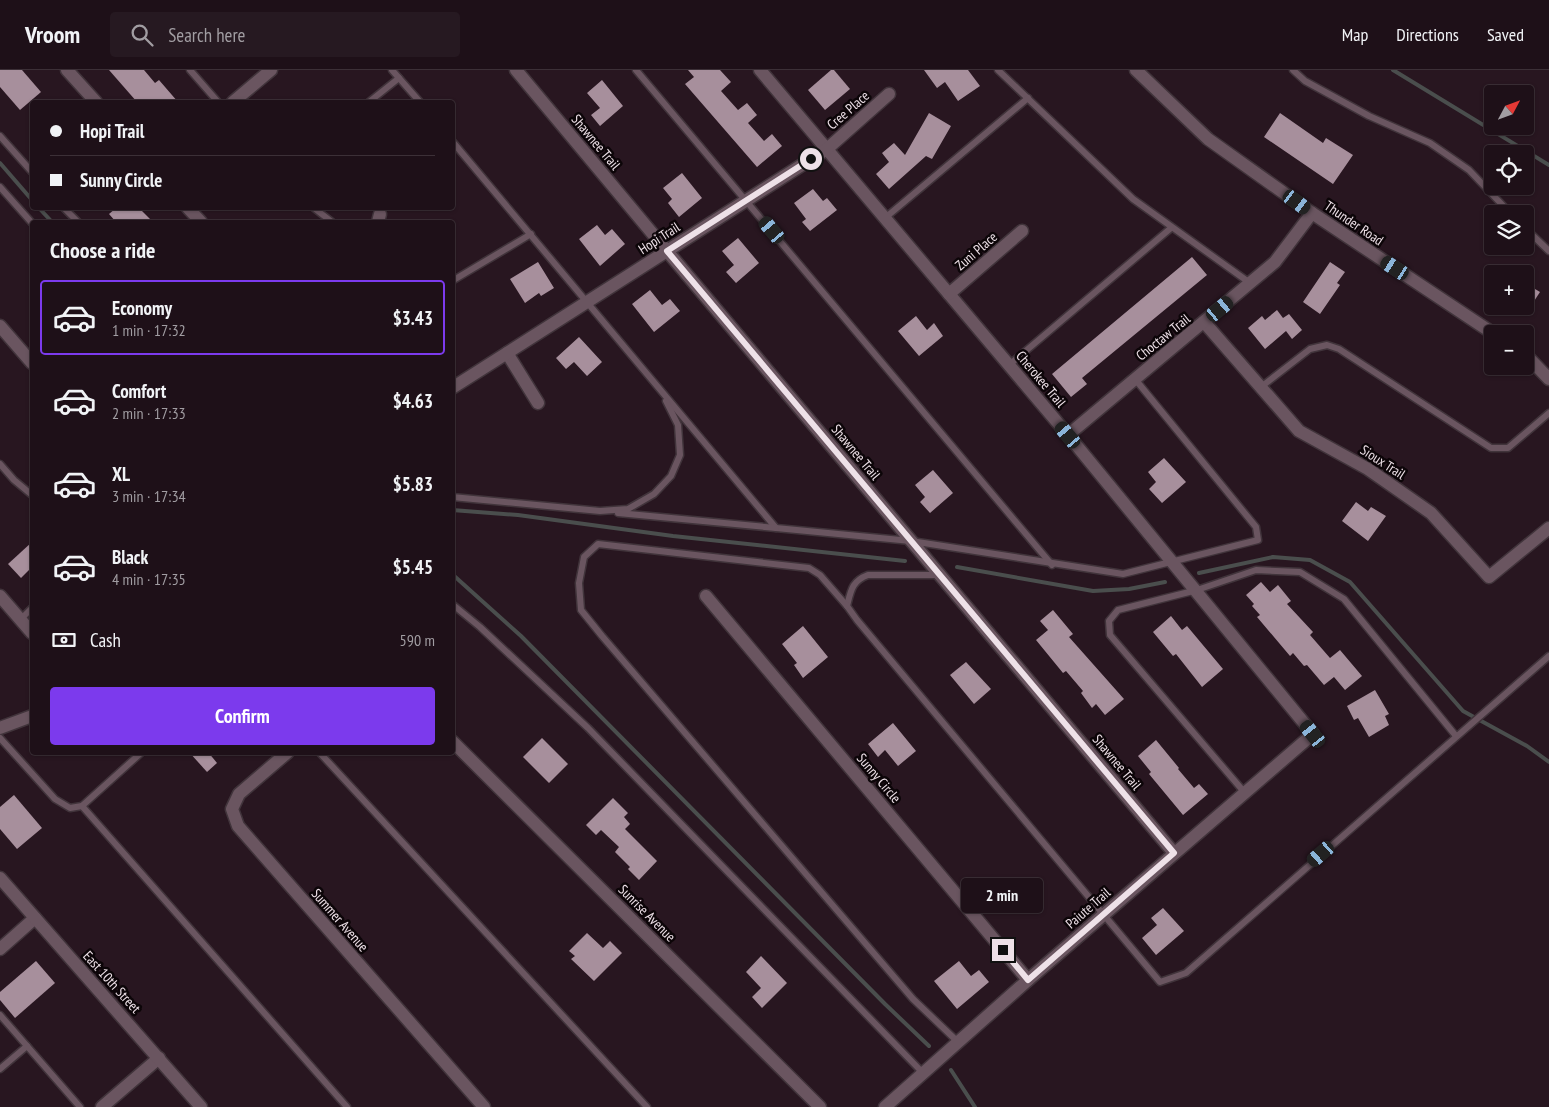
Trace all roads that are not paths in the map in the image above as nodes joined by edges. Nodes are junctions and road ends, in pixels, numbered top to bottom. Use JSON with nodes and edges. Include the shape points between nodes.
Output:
{"nodes":[{"id":1,"x":67,"y":70,"type":"edge"},
{"id":2,"x":190,"y":70,"type":"edge"},
{"id":3,"x":271,"y":70,"type":"edge"},
{"id":4,"x":392,"y":70,"type":"edge"},
{"id":5,"x":516,"y":70,"type":"edge"},
{"id":6,"x":636,"y":70,"type":"edge"},
{"id":7,"x":998,"y":70,"type":"edge"},
{"id":8,"x":1136,"y":70,"type":"edge"},
{"id":9,"x":1293,"y":70,"type":"edge"},
{"id":10,"x":763,"y":71,"type":"edge"},
{"id":11,"x":399,"y":78,"type":"junction"},
{"id":12,"x":889,"y":94,"type":"dead end"},
{"id":13,"x":1028,"y":98,"type":"junction"},
{"id":14,"x":94,"y":100,"type":"edge"},
{"id":15,"x":216,"y":100,"type":"edge"},
{"id":16,"x":235,"y":100,"type":"edge"},
{"id":17,"x":372,"y":100,"type":"edge"},
{"id":18,"x":418,"y":100,"type":"edge"},
{"id":19,"x":0,"y":136,"type":"edge"},
{"id":20,"x":455,"y":145,"type":"edge"},
{"id":21,"x":827,"y":149,"type":"junction"},
{"id":22,"x":30,"y":170,"type":"edge"},
{"id":23,"x":0,"y":187,"type":"edge"},
{"id":24,"x":746,"y":200,"type":"junction"},
{"id":25,"x":1502,"y":205,"type":"edge"},
{"id":26,"x":66,"y":210,"type":"edge"},
{"id":27,"x":190,"y":210,"type":"edge"},
{"id":28,"x":317,"y":210,"type":"edge"},
{"id":29,"x":1312,"y":213,"type":"junction"},
{"id":30,"x":885,"y":218,"type":"junction"},
{"id":31,"x":76,"y":220,"type":"edge"},
{"id":32,"x":199,"y":220,"type":"edge"},
{"id":33,"x":329,"y":220,"type":"edge"},
{"id":34,"x":30,"y":221,"type":"edge"},
{"id":35,"x":1171,"y":228,"type":"junction"},
{"id":36,"x":1022,"y":232,"type":"dead end"},
{"id":37,"x":531,"y":234,"type":"junction"},
{"id":38,"x":1534,"y":237,"type":"edge"},
{"id":39,"x":667,"y":251,"type":"junction"},
{"id":40,"x":1549,"y":251,"type":"edge"},
{"id":41,"x":455,"y":279,"type":"edge"},
{"id":42,"x":1250,"y":283,"type":"junction"},
{"id":43,"x":949,"y":294,"type":"junction"},
{"id":44,"x":588,"y":302,"type":"junction"},
{"id":45,"x":1204,"y":322,"type":"junction"},
{"id":46,"x":0,"y":326,"type":"edge"},
{"id":47,"x":1484,"y":327,"type":"edge"},
{"id":48,"x":506,"y":353,"type":"junction"},
{"id":49,"x":30,"y":361,"type":"edge"},
{"id":50,"x":1534,"y":364,"type":"edge"},
{"id":51,"x":1009,"y":365,"type":"junction"},
{"id":52,"x":1135,"y":379,"type":"junction"},
{"id":53,"x":1549,"y":380,"type":"edge"},
{"id":54,"x":455,"y":386,"type":"edge"},
{"id":55,"x":1261,"y":387,"type":"junction"},
{"id":56,"x":661,"y":391,"type":"junction"},
{"id":57,"x":538,"y":402,"type":"dead end"},
{"id":58,"x":1549,"y":413,"type":"edge"},
{"id":59,"x":1068,"y":435,"type":"junction"},
{"id":60,"x":0,"y":464,"type":"edge"},
{"id":61,"x":30,"y":494,"type":"edge"},
{"id":62,"x":455,"y":497,"type":"edge"},
{"id":63,"x":600,"y":511,"type":"junction"},
{"id":64,"x":776,"y":528,"type":"junction"},
{"id":65,"x":1549,"y":528,"type":"edge"},
{"id":66,"x":912,"y":542,"type":"junction"},
{"id":67,"x":1173,"y":561,"type":"junction"},
{"id":68,"x":1052,"y":564,"type":"junction"},
{"id":69,"x":940,"y":576,"type":"junction"},
{"id":70,"x":1197,"y":590,"type":"junction"},
{"id":71,"x":0,"y":596,"type":"edge"},
{"id":72,"x":706,"y":596,"type":"dead end"},
{"id":73,"x":455,"y":606,"type":"edge"},
{"id":74,"x":847,"y":606,"type":"junction"},
{"id":75,"x":30,"y":610,"type":"edge"},
{"id":76,"x":21,"y":619,"type":"junction"},
{"id":77,"x":30,"y":630,"type":"edge"},
{"id":78,"x":1549,"y":656,"type":"edge"},
{"id":79,"x":30,"y":717,"type":"edge"},
{"id":80,"x":0,"y":728,"type":"edge"},
{"id":81,"x":1313,"y":734,"type":"joint"},
{"id":82,"x":1456,"y":736,"type":"junction"},
{"id":83,"x":0,"y":738,"type":"edge"},
{"id":84,"x":455,"y":744,"type":"edge"},
{"id":85,"x":139,"y":755,"type":"edge"},
{"id":86,"x":284,"y":755,"type":"edge"},
{"id":87,"x":322,"y":755,"type":"edge"},
{"id":88,"x":1245,"y":793,"type":"junction"},
{"id":89,"x":82,"y":806,"type":"junction"},
{"id":90,"x":1174,"y":853,"type":"junction"},
{"id":91,"x":0,"y":878,"type":"edge"},
{"id":92,"x":1103,"y":915,"type":"junction"},
{"id":93,"x":35,"y":918,"type":"junction"},
{"id":94,"x":0,"y":949,"type":"edge"},
{"id":95,"x":1028,"y":980,"type":"junction"},
{"id":96,"x":0,"y":1015,"type":"edge"},
{"id":97,"x":958,"y":1042,"type":"junction"},
{"id":98,"x":27,"y":1046,"type":"junction"},
{"id":99,"x":158,"y":1058,"type":"junction"},
{"id":100,"x":0,"y":1070,"type":"edge"},
{"id":101,"x":923,"y":1072,"type":"junction"},
{"id":102,"x":80,"y":1107,"type":"edge"},
{"id":103,"x":102,"y":1107,"type":"edge"},
{"id":104,"x":201,"y":1107,"type":"edge"},
{"id":105,"x":347,"y":1107,"type":"edge"},
{"id":106,"x":484,"y":1107,"type":"edge"},
{"id":107,"x":647,"y":1107,"type":"edge"},
{"id":108,"x":820,"y":1107,"type":"edge"},
{"id":109,"x":884,"y":1107,"type":"edge"}],
"edges":[{"from":1,"to":14,"type":"street"},
{"from":2,"to":15,"type":"lane"},
{"from":3,"to":16,"type":"street"},
{"from":4,"to":11,"type":"lane"},
{"from":5,"to":39,"type":"street","name":"Shawnee Trail"},
{"from":6,"to":24,"type":"lane"},
{"from":7,"to":13,"type":"lane"},
{"from":8,"to":29,"type":"street","name":"Thunder Road","via":[[1208,139]]},
{"from":9,"to":25,"type":"lane","via":[[1305,81],[1369,116],[1430,144],[1469,170]]},
{"from":10,"to":21,"type":"street","name":"Cherokee Trail"},
{"from":11,"to":17,"type":"lane"},
{"from":11,"to":18,"type":"lane"},
{"from":12,"to":21,"type":"street","name":"Cree Place"},
{"from":13,"to":30,"type":"lane"},
{"from":13,"to":35,"type":"lane","via":[[1132,199]]},
{"from":19,"to":22,"type":"lane"},
{"from":20,"to":37,"type":"lane"},
{"from":21,"to":24,"type":"street","name":"Hopi Trail"},
{"from":21,"to":30,"type":"street","name":"Cherokee Trail"},
{"from":23,"to":34,"type":"lane"},
{"from":24,"to":39,"type":"street","name":"Hopi Trail"},
{"from":24,"to":68,"type":"lane"},
{"from":26,"to":31,"type":"lane"},
{"from":27,"to":32,"type":"street"},
{"from":28,"to":33,"type":"lane"},
{"from":29,"to":42,"type":"street","name":"Choctaw Trail","via":[[1275,262]]},
{"from":29,"to":47,"type":"street","name":"Thunder Road"},
{"from":30,"to":43,"type":"street","name":"Cherokee Trail"},
{"from":35,"to":42,"type":"lane"},
{"from":35,"to":51,"type":"lane"},
{"from":36,"to":43,"type":"street","name":"Zuni Place"},
{"from":37,"to":41,"type":"lane"},
{"from":37,"to":44,"type":"lane"},
{"from":38,"to":40,"type":"lane"},
{"from":39,"to":44,"type":"street","name":"Hopi Trail"},
{"from":39,"to":66,"type":"street","name":"Shawnee Trail"},
{"from":42,"to":45,"type":"street","name":"Choctaw Trail"},
{"from":43,"to":51,"type":"street","name":"Cherokee Trail"},
{"from":44,"to":48,"type":"street","name":"Hopi Trail"},
{"from":44,"to":56,"type":"lane"},
{"from":45,"to":52,"type":"street","name":"Choctaw Trail"},
{"from":45,"to":55,"type":"street","name":"Sioux Trail"},
{"from":46,"to":49,"type":"street"},
{"from":48,"to":54,"type":"street","name":"Hopi Trail"},
{"from":48,"to":57,"type":"street"},
{"from":50,"to":53,"type":"street"},
{"from":51,"to":59,"type":"street","name":"Cherokee Trail"},
{"from":52,"to":59,"type":"street","name":"Choctaw Trail"},
{"from":52,"to":67,"type":"lane","via":[[1256,527],[1258,540]]},
{"from":55,"to":58,"type":"lane","via":[[1310,349],[1327,345],[1339,348],[1491,448],[1508,448]]},
{"from":55,"to":65,"type":"street","name":"Sioux Trail","via":[[1299,431],[1368,468],[1431,513],[1489,577]]},
{"from":56,"to":63,"type":"lane","via":[[678,425],[680,455],[671,476],[654,494],[628,509]]},
{"from":56,"to":64,"type":"lane"},
{"from":59,"to":67,"type":"street","name":"Cherokee Trail"},
{"from":60,"to":61,"type":"lane"},
{"from":62,"to":63,"type":"lane"},
{"from":63,"to":64,"type":"lane"},
{"from":64,"to":66,"type":"lane"},
{"from":66,"to":68,"type":"lane"},
{"from":66,"to":69,"type":"street","name":"Shawnee Trail"},
{"from":67,"to":68,"type":"lane","via":[[1123,574]]},
{"from":67,"to":70,"type":"street","name":"Cherokee Trail"},
{"from":69,"to":74,"type":"lane","via":[[868,575],[858,579]]},
{"from":69,"to":90,"type":"street","name":"Shawnee Trail"},
{"from":70,"to":81,"type":"street","name":"Cherokee Trail"},
{"from":70,"to":82,"type":"lane","via":[[1256,570],[1300,572],[1344,600]]},
{"from":70,"to":88,"type":"lane","via":[[1118,610],[1109,621],[1110,635]]},
{"from":71,"to":76,"type":"street"},
{"from":72,"to":95,"type":"street","name":"Sunny Circle"},
{"from":73,"to":101,"type":"lane","via":[[588,728]]},
{"from":74,"to":92,"type":"lane"},
{"from":74,"to":97,"type":"lane","via":[[820,575],[809,568],[598,544],[584,558],[579,583],[581,610],[602,636],[912,1000]]},
{"from":75,"to":76,"type":"lane"},
{"from":76,"to":77,"type":"street"},
{"from":78,"to":82,"type":"lane"},
{"from":79,"to":80,"type":"street"},
{"from":81,"to":88,"type":"street","name":"Paiute Trail"},
{"from":82,"to":92,"type":"lane","via":[[1186,973],[1160,982]]},
{"from":83,"to":89,"type":"lane","via":[[55,799],[70,808]]},
{"from":84,"to":108,"type":"street","name":"Sunrise Avenue"},
{"from":85,"to":89,"type":"lane"},
{"from":86,"to":106,"type":"street","name":"Summer Avenue","via":[[239,794],[232,809],[238,826]]},
{"from":87,"to":107,"type":"lane"},
{"from":88,"to":90,"type":"street","name":"Paiute Trail"},
{"from":89,"to":105,"type":"lane"},
{"from":90,"to":92,"type":"street","name":"Paiute Trail"},
{"from":91,"to":93,"type":"street","name":"East 10th Street"},
{"from":92,"to":95,"type":"street","name":"Paiute Trail"},
{"from":93,"to":94,"type":"street"},
{"from":93,"to":99,"type":"street","name":"East 10th Street"},
{"from":95,"to":97,"type":"street","name":"Paiute Trail"},
{"from":96,"to":98,"type":"lane"},
{"from":97,"to":101,"type":"street","name":"Paiute Trail"},
{"from":98,"to":100,"type":"lane"},
{"from":98,"to":102,"type":"lane"},
{"from":99,"to":103,"type":"street"},
{"from":99,"to":104,"type":"street","name":"East 10th Street"},
{"from":101,"to":109,"type":"street","name":"Paiute Trail"}]}
